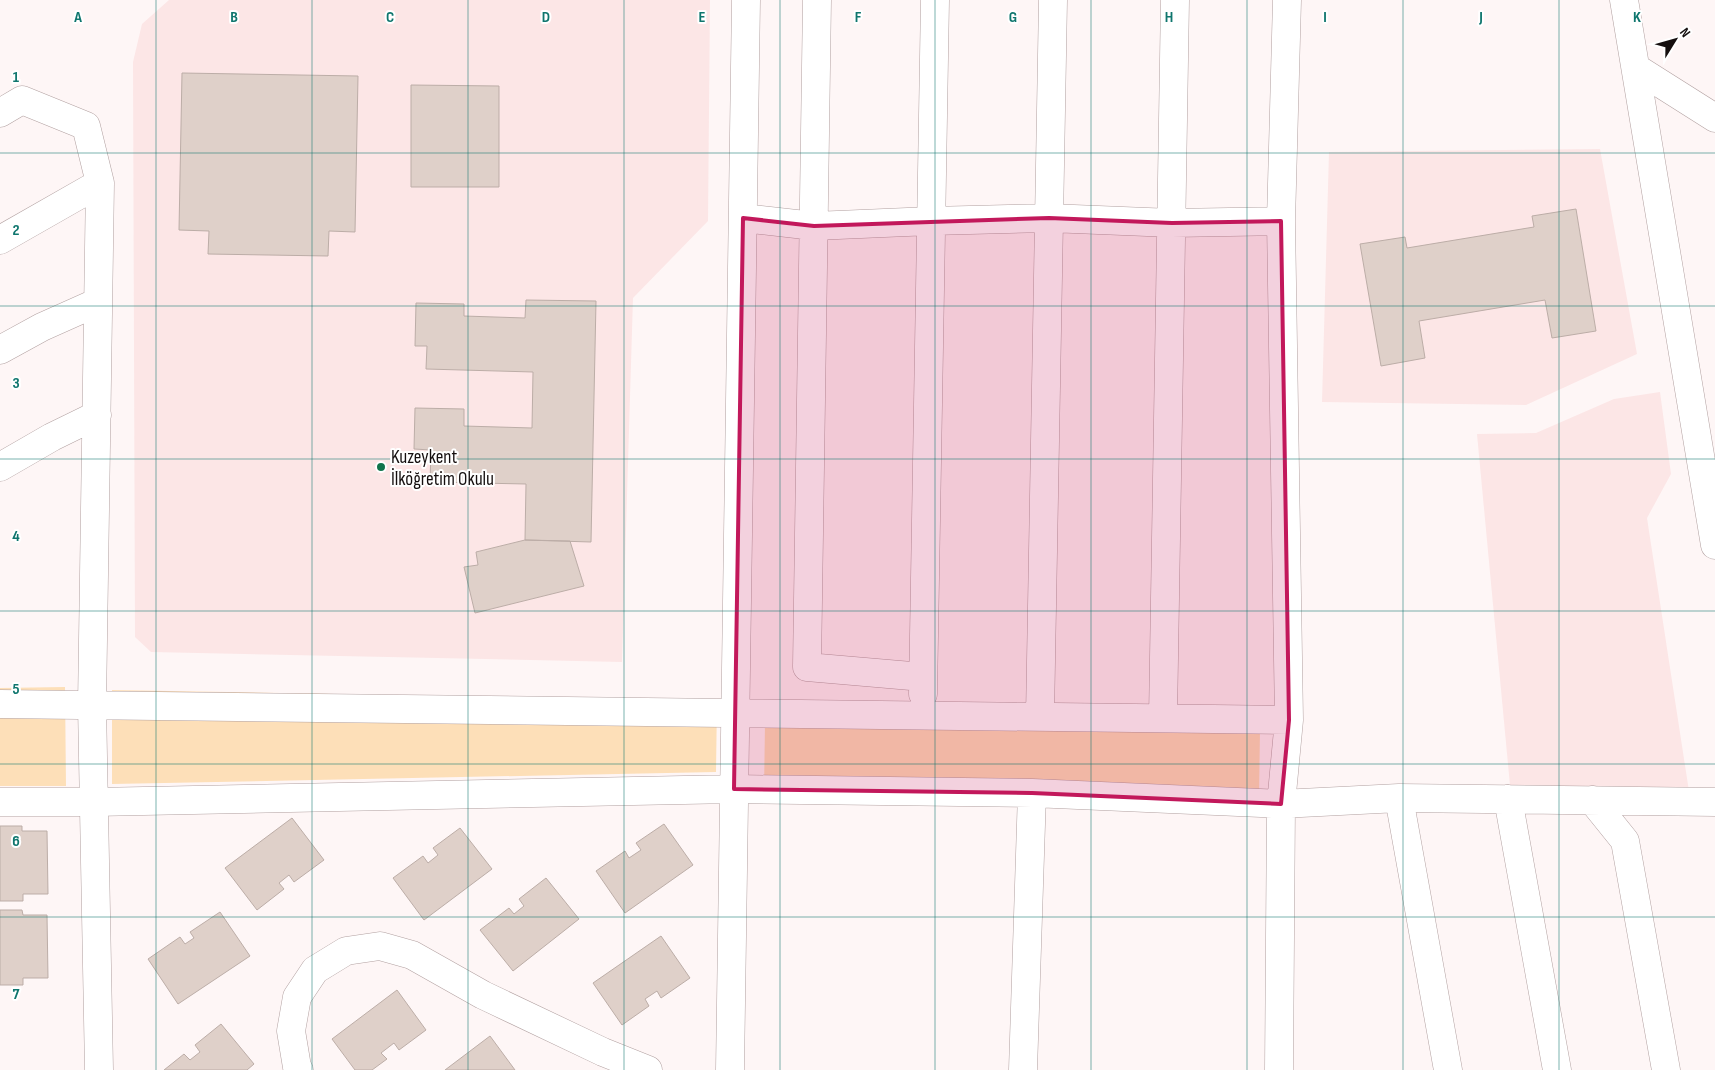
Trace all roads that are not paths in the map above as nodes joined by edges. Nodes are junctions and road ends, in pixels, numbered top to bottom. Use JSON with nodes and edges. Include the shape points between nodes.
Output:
{"nodes":[{"id":1,"x":746,"y":0,"type":"edge"},
{"id":2,"x":817,"y":0,"type":"edge"},
{"id":3,"x":935,"y":0,"type":"edge"},
{"id":4,"x":1053,"y":0,"type":"edge"},
{"id":5,"x":1175,"y":0,"type":"edge"},
{"id":6,"x":1287,"y":0,"type":"edge"},
{"id":7,"x":1624,"y":0,"type":"edge"},
{"id":8,"x":1636,"y":68,"type":"junction"},
{"id":9,"x":0,"y":113,"type":"edge"},
{"id":10,"x":1715,"y":118,"type":"edge"},
{"id":11,"x":100,"y":183,"type":"junction"},
{"id":12,"x":743,"y":218,"type":"junction"},
{"id":13,"x":1049,"y":218,"type":"junction"},
{"id":14,"x":931,"y":221,"type":"junction"},
{"id":15,"x":1281,"y":221,"type":"junction"},
{"id":16,"x":1172,"y":224,"type":"junction"},
{"id":17,"x":814,"y":226,"type":"junction"},
{"id":18,"x":0,"y":240,"type":"edge"},
{"id":19,"x":98,"y":302,"type":"junction"},
{"id":20,"x":0,"y":350,"type":"edge"},
{"id":21,"x":97,"y":415,"type":"junction"},
{"id":22,"x":1708,"y":461,"type":"edge"},
{"id":23,"x":0,"y":467,"type":"edge"},
{"id":24,"x":1715,"y":545,"type":"edge"},
{"id":25,"x":923,"y":677,"type":"junction"},
{"id":26,"x":0,"y":704,"type":"edge"},
{"id":27,"x":92,"y":705,"type":"junction"},
{"id":28,"x":734,"y":713,"type":"junction"},
{"id":29,"x":923,"y":715,"type":"junction"},
{"id":30,"x":1040,"y":717,"type":"junction"},
{"id":31,"x":1163,"y":718,"type":"junction"},
{"id":32,"x":1289,"y":720,"type":"junction"},
{"id":33,"x":734,"y":790,"type":"junction"},
{"id":34,"x":1032,"y":793,"type":"junction"},
{"id":35,"x":1399,"y":798,"type":"junction"},
{"id":36,"x":1508,"y":799,"type":"junction"},
{"id":37,"x":1592,"y":800,"type":"junction"},
{"id":38,"x":0,"y":802,"type":"edge"},
{"id":39,"x":94,"y":802,"type":"junction"},
{"id":40,"x":1715,"y":802,"type":"edge"},
{"id":41,"x":1281,"y":804,"type":"junction"},
{"id":42,"x":100,"y":1070,"type":"edge"},
{"id":43,"x":299,"y":1070,"type":"edge"},
{"id":44,"x":648,"y":1070,"type":"edge"},
{"id":45,"x":730,"y":1070,"type":"edge"},
{"id":46,"x":1023,"y":1070,"type":"edge"},
{"id":47,"x":1279,"y":1070,"type":"edge"},
{"id":48,"x":1448,"y":1070,"type":"edge"},
{"id":49,"x":1557,"y":1070,"type":"edge"},
{"id":50,"x":1666,"y":1070,"type":"edge"}],
"edges":[{"from":1,"to":12,"type":"street"},
{"from":2,"to":17,"type":"street"},
{"from":3,"to":14,"type":"street"},
{"from":4,"to":13,"type":"street"},
{"from":5,"to":16,"type":"street"},
{"from":6,"to":15,"type":"street"},
{"from":7,"to":8,"type":"street"},
{"from":8,"to":10,"type":"street"},
{"from":8,"to":22,"type":"street"},
{"from":9,"to":11,"type":"street","via":[[22,100],[86,126]]},
{"from":11,"to":18,"type":"street"},
{"from":11,"to":19,"type":"street"},
{"from":12,"to":17,"type":"street"},
{"from":12,"to":28,"type":"street"},
{"from":13,"to":14,"type":"street"},
{"from":13,"to":16,"type":"street"},
{"from":13,"to":30,"type":"street"},
{"from":14,"to":17,"type":"street"},
{"from":14,"to":25,"type":"street"},
{"from":15,"to":16,"type":"street"},
{"from":15,"to":32,"type":"street"},
{"from":16,"to":31,"type":"street"},
{"from":17,"to":25,"type":"street","via":[[807,667]]},
{"from":19,"to":20,"type":"street","via":[[42,326]]},
{"from":19,"to":21,"type":"street"},
{"from":21,"to":23,"type":"street"},
{"from":21,"to":27,"type":"street"},
{"from":22,"to":24,"type":"street"},
{"from":25,"to":29,"type":"street"},
{"from":26,"to":27,"type":"street"},
{"from":27,"to":28,"type":"street"},
{"from":27,"to":39,"type":"street"},
{"from":28,"to":29,"type":"street"},
{"from":28,"to":33,"type":"street"},
{"from":29,"to":30,"type":"street"},
{"from":30,"to":31,"type":"street"},
{"from":31,"to":32,"type":"street"},
{"from":32,"to":41,"type":"street"},
{"from":33,"to":34,"type":"street"},
{"from":33,"to":39,"type":"street"},
{"from":33,"to":45,"type":"street"},
{"from":34,"to":41,"type":"street"},
{"from":34,"to":46,"type":"street"},
{"from":35,"to":36,"type":"street"},
{"from":35,"to":41,"type":"street"},
{"from":35,"to":48,"type":"street"},
{"from":36,"to":37,"type":"street"},
{"from":36,"to":49,"type":"street"},
{"from":37,"to":40,"type":"street"},
{"from":37,"to":50,"type":"street","via":[[1625,841]]},
{"from":38,"to":39,"type":"street"},
{"from":39,"to":42,"type":"street"},
{"from":41,"to":47,"type":"street"},
{"from":43,"to":44,"type":"street","via":[[291,1031],[297,997],[315,970],[346,951],[380,946],[412,956],[483,995]]}]}
